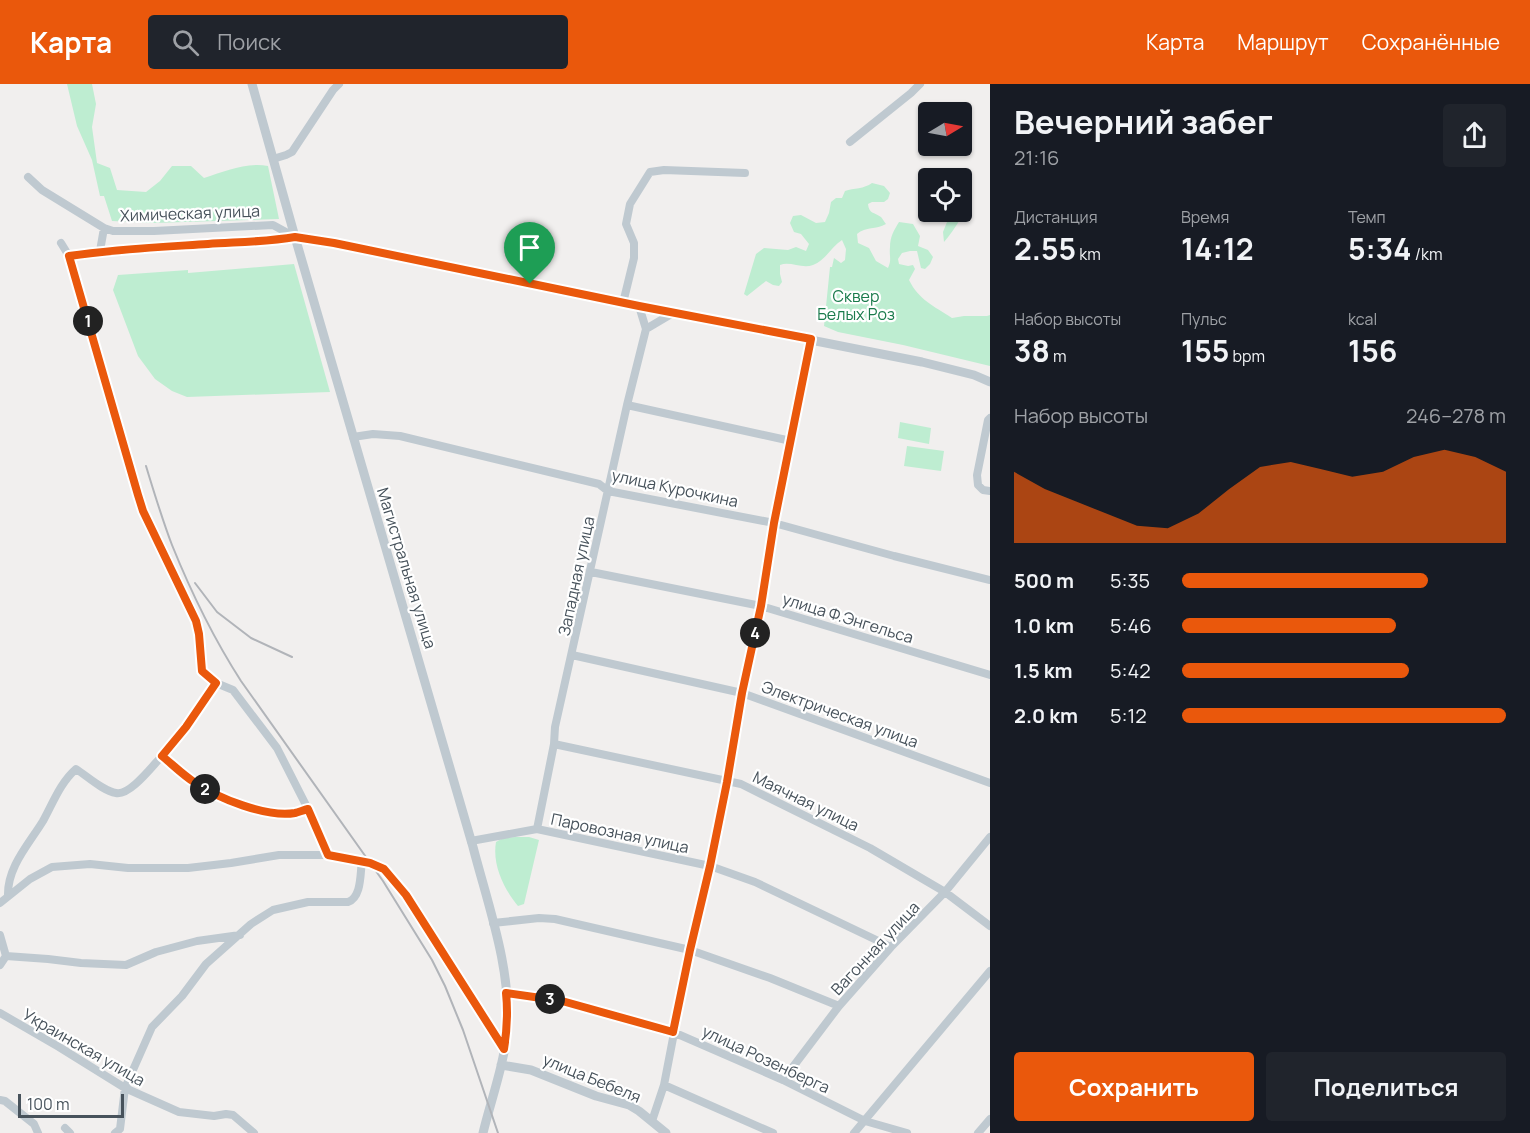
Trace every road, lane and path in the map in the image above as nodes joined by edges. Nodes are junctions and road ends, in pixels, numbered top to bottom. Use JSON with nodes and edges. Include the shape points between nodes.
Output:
{"nodes":[{"id":1,"x":252,"y":84,"type":"edge"},
{"id":2,"x":339,"y":84,"type":"edge"},
{"id":3,"x":921,"y":84,"type":"edge"},
{"id":4,"x":850,"y":142,"type":"dead end"},
{"id":5,"x":273,"y":159,"type":"junction"},
{"id":6,"x":745,"y":173,"type":"dead end"},
{"id":7,"x":28,"y":177,"type":"dead end"},
{"id":8,"x":104,"y":228,"type":"junction"},
{"id":9,"x":295,"y":237,"type":"junction"},
{"id":10,"x":62,"y":243,"type":"dead end"},
{"id":11,"x":100,"y":251,"type":"junction"},
{"id":12,"x":69,"y":256,"type":"junction"},
{"id":13,"x":623,"y":303,"type":"junction"},
{"id":14,"x":639,"y":306,"type":"junction"},
{"id":15,"x":673,"y":313,"type":"junction"},
{"id":16,"x":646,"y":329,"type":"junction"},
{"id":17,"x":811,"y":339,"type":"junction"},
{"id":18,"x":990,"y":382,"type":"edge"},
{"id":19,"x":627,"y":405,"type":"junction"},
{"id":20,"x":990,"y":418,"type":"edge"},
{"id":21,"x":353,"y":437,"type":"junction"},
{"id":22,"x":791,"y":441,"type":"junction"},
{"id":23,"x":608,"y":491,"type":"junction"},
{"id":24,"x":990,"y":491,"type":"edge"},
{"id":25,"x":774,"y":523,"type":"junction"},
{"id":26,"x":591,"y":572,"type":"junction"},
{"id":27,"x":990,"y":580,"type":"edge"},
{"id":28,"x":761,"y":606,"type":"junction"},
{"id":29,"x":572,"y":655,"type":"junction"},
{"id":30,"x":990,"y":675,"type":"edge"},
{"id":31,"x":216,"y":683,"type":"junction"},
{"id":32,"x":742,"y":693,"type":"junction"},
{"id":33,"x":554,"y":744,"type":"junction"},
{"id":34,"x":162,"y":756,"type":"junction"},
{"id":35,"x":727,"y":782,"type":"junction"},
{"id":36,"x":990,"y":783,"type":"edge"},
{"id":37,"x":308,"y":809,"type":"junction"},
{"id":38,"x":537,"y":829,"type":"junction"},
{"id":39,"x":990,"y":837,"type":"edge"},
{"id":40,"x":471,"y":841,"type":"junction"},
{"id":41,"x":328,"y":855,"type":"junction"},
{"id":42,"x":362,"y":861,"type":"junction"},
{"id":43,"x":710,"y":866,"type":"junction"},
{"id":44,"x":945,"y":892,"type":"junction"},
{"id":45,"x":8,"y":896,"type":"junction"},
{"id":46,"x":0,"y":903,"type":"edge"},
{"id":47,"x":493,"y":923,"type":"junction"},
{"id":48,"x":990,"y":926,"type":"edge"},
{"id":49,"x":240,"y":934,"type":"junction"},
{"id":50,"x":0,"y":935,"type":"edge"},
{"id":51,"x":891,"y":947,"type":"junction"},
{"id":52,"x":690,"y":950,"type":"junction"},
{"id":53,"x":6,"y":956,"type":"junction"},
{"id":54,"x":0,"y":965,"type":"edge"},
{"id":55,"x":990,"y":971,"type":"edge"},
{"id":56,"x":506,"y":993,"type":"junction"},
{"id":57,"x":839,"y":1006,"type":"junction"},
{"id":58,"x":0,"y":1013,"type":"edge"},
{"id":59,"x":673,"y":1032,"type":"junction"},
{"id":60,"x":504,"y":1049,"type":"junction"},
{"id":61,"x":501,"y":1065,"type":"junction"},
{"id":62,"x":783,"y":1080,"type":"junction"},
{"id":63,"x":664,"y":1085,"type":"junction"},
{"id":64,"x":124,"y":1088,"type":"junction"},
{"id":65,"x":0,"y":1100,"type":"edge"},
{"id":66,"x":990,"y":1119,"type":"edge"},
{"id":67,"x":652,"y":1121,"type":"junction"},
{"id":68,"x":865,"y":1121,"type":"junction"},
{"id":69,"x":119,"y":1132,"type":"edge"},
{"id":70,"x":39,"y":1133,"type":"edge"},
{"id":71,"x":254,"y":1133,"type":"edge"},
{"id":72,"x":483,"y":1133,"type":"edge"},
{"id":73,"x":666,"y":1133,"type":"edge"},
{"id":74,"x":773,"y":1133,"type":"edge"},
{"id":75,"x":854,"y":1133,"type":"edge"},
{"id":76,"x":907,"y":1133,"type":"edge"},
{"id":77,"x":978,"y":1133,"type":"edge"}],
"edges":[{"from":1,"to":5,"type":"street","name":"Магистральная улица"},
{"from":2,"to":5,"type":"street","via":[[292,152]]},
{"from":3,"to":4,"type":"street"},
{"from":5,"to":9,"type":"street","name":"Магистральная улица"},
{"from":6,"to":13,"type":"street","via":[[650,172],[630,204],[626,224],[634,243],[634,258]]},
{"from":7,"to":8,"type":"street","name":"Химическая улица"},
{"from":8,"to":9,"type":"street","name":"Химическая улица","via":[[154,231],[273,225]]},
{"from":8,"to":11,"type":"street"},
{"from":9,"to":11,"type":"street","name":"Химическая улица"},
{"from":9,"to":13,"type":"street","name":"Химическая улица"},
{"from":9,"to":21,"type":"street","name":"Магистральная улица"},
{"from":10,"to":12,"type":"street"},
{"from":11,"to":12,"type":"street","name":"Химическая улица"},
{"from":12,"to":31,"type":"street","via":[[143,511],[196,621],[202,671]]},
{"from":13,"to":14,"type":"street","name":"Химическая улица"},
{"from":14,"to":15,"type":"street","name":"Химическая улица"},
{"from":14,"to":16,"type":"street"},
{"from":15,"to":16,"type":"street"},
{"from":15,"to":17,"type":"street","name":"Химическая улица"},
{"from":16,"to":19,"type":"street","name":"Западная улица"},
{"from":17,"to":18,"type":"street","name":"Химическая улица","via":[[960,371]]},
{"from":17,"to":22,"type":"street"},
{"from":19,"to":22,"type":"street"},
{"from":19,"to":23,"type":"street","name":"Западная улица"},
{"from":20,"to":24,"type":"street","via":[[977,475],[978,485]]},
{"from":21,"to":23,"type":"street","name":"улица Курочкина","via":[[400,436],[599,484]]},
{"from":21,"to":40,"type":"street","name":"Магистральная улица"},
{"from":22,"to":25,"type":"street"},
{"from":23,"to":25,"type":"street","name":"улица Курочкина"},
{"from":23,"to":26,"type":"street","name":"Западная улица"},
{"from":25,"to":27,"type":"street","name":"улица Курочкина"},
{"from":25,"to":28,"type":"street"},
{"from":26,"to":28,"type":"street","name":"улица Ф.Энгельса"},
{"from":26,"to":29,"type":"street","name":"Западная улица"},
{"from":28,"to":30,"type":"street","name":"улица Ф.Энгельса"},
{"from":28,"to":32,"type":"street"},
{"from":29,"to":32,"type":"street","name":"Электрическая улица"},
{"from":29,"to":33,"type":"street","name":"Западная улица"},
{"from":31,"to":34,"type":"street"},
{"from":31,"to":37,"type":"street","via":[[233,690],[277,748]]},
{"from":32,"to":35,"type":"street"},
{"from":32,"to":36,"type":"street","name":"Электрическая улица"},
{"from":33,"to":35,"type":"street","name":"Маячная улица"},
{"from":33,"to":38,"type":"street","name":"Западная улица"},
{"from":34,"to":37,"type":"street","via":[[193,782],[244,806],[275,813]]},
{"from":34,"to":45,"type":"street","via":[[122,793],[110,791],[76,769],[71,773],[10,876]]},
{"from":35,"to":43,"type":"street"},
{"from":35,"to":44,"type":"street","name":"Маячная улица","via":[[741,784],[870,848]]},
{"from":37,"to":41,"type":"street"},
{"from":38,"to":40,"type":"street","name":"Паровозная улица"},
{"from":38,"to":43,"type":"street","name":"Паровозная улица"},
{"from":39,"to":44,"type":"street","name":"Вагонная улица"},
{"from":40,"to":47,"type":"street","name":"Магистральная улица"},
{"from":41,"to":42,"type":"street"},
{"from":41,"to":45,"type":"street","via":[[279,855],[188,868],[90,864],[52,867]]},
{"from":42,"to":49,"type":"street","via":[[353,900],[308,902],[273,910]]},
{"from":42,"to":60,"type":"street","via":[[384,869],[406,895]]},
{"from":43,"to":51,"type":"street","name":"Паровозная улица","via":[[755,882]]},
{"from":43,"to":52,"type":"street"},
{"from":44,"to":48,"type":"street","name":"Маячная улица"},
{"from":44,"to":51,"type":"street","name":"Вагонная улица"},
{"from":45,"to":46,"type":"street"},
{"from":47,"to":52,"type":"street","via":[[555,919]]},
{"from":47,"to":56,"type":"street","name":"Магистральная улица"},
{"from":49,"to":53,"type":"street","via":[[156,951],[126,965]]},
{"from":49,"to":64,"type":"street","via":[[206,964],[152,1027]]},
{"from":50,"to":53,"type":"street"},
{"from":51,"to":57,"type":"street","name":"Вагонная улица"},
{"from":52,"to":57,"type":"street"},
{"from":52,"to":59,"type":"street"},
{"from":53,"to":54,"type":"street"},
{"from":55,"to":68,"type":"street"},
{"from":56,"to":59,"type":"street","name":"улица Розенберга","via":[[562,1001]]},
{"from":56,"to":60,"type":"street","name":"Магистральная улица"},
{"from":57,"to":62,"type":"street","name":"Вагонная улица"},
{"from":58,"to":64,"type":"street","name":"Украинская улица"},
{"from":59,"to":62,"type":"street","name":"улица Розенберга"},
{"from":59,"to":63,"type":"street"},
{"from":60,"to":61,"type":"street","name":"Магистральная улица"},
{"from":61,"to":67,"type":"street","name":"улица Бебеля","via":[[531,1070],[629,1105]]},
{"from":61,"to":72,"type":"street","name":"Магистральная улица"},
{"from":62,"to":68,"type":"street","name":"улица Розенберга"},
{"from":63,"to":67,"type":"street"},
{"from":63,"to":74,"type":"street"},
{"from":64,"to":69,"type":"street"},
{"from":64,"to":71,"type":"street","name":"Украинская улица","via":[[179,1112],[233,1115]]},
{"from":65,"to":70,"type":"street","via":[[34,1124]]},
{"from":66,"to":77,"type":"street"},
{"from":67,"to":73,"type":"street","name":"улица Бебеля"},
{"from":68,"to":75,"type":"street"},
{"from":68,"to":76,"type":"street","name":"улица Розенберга"}]}
